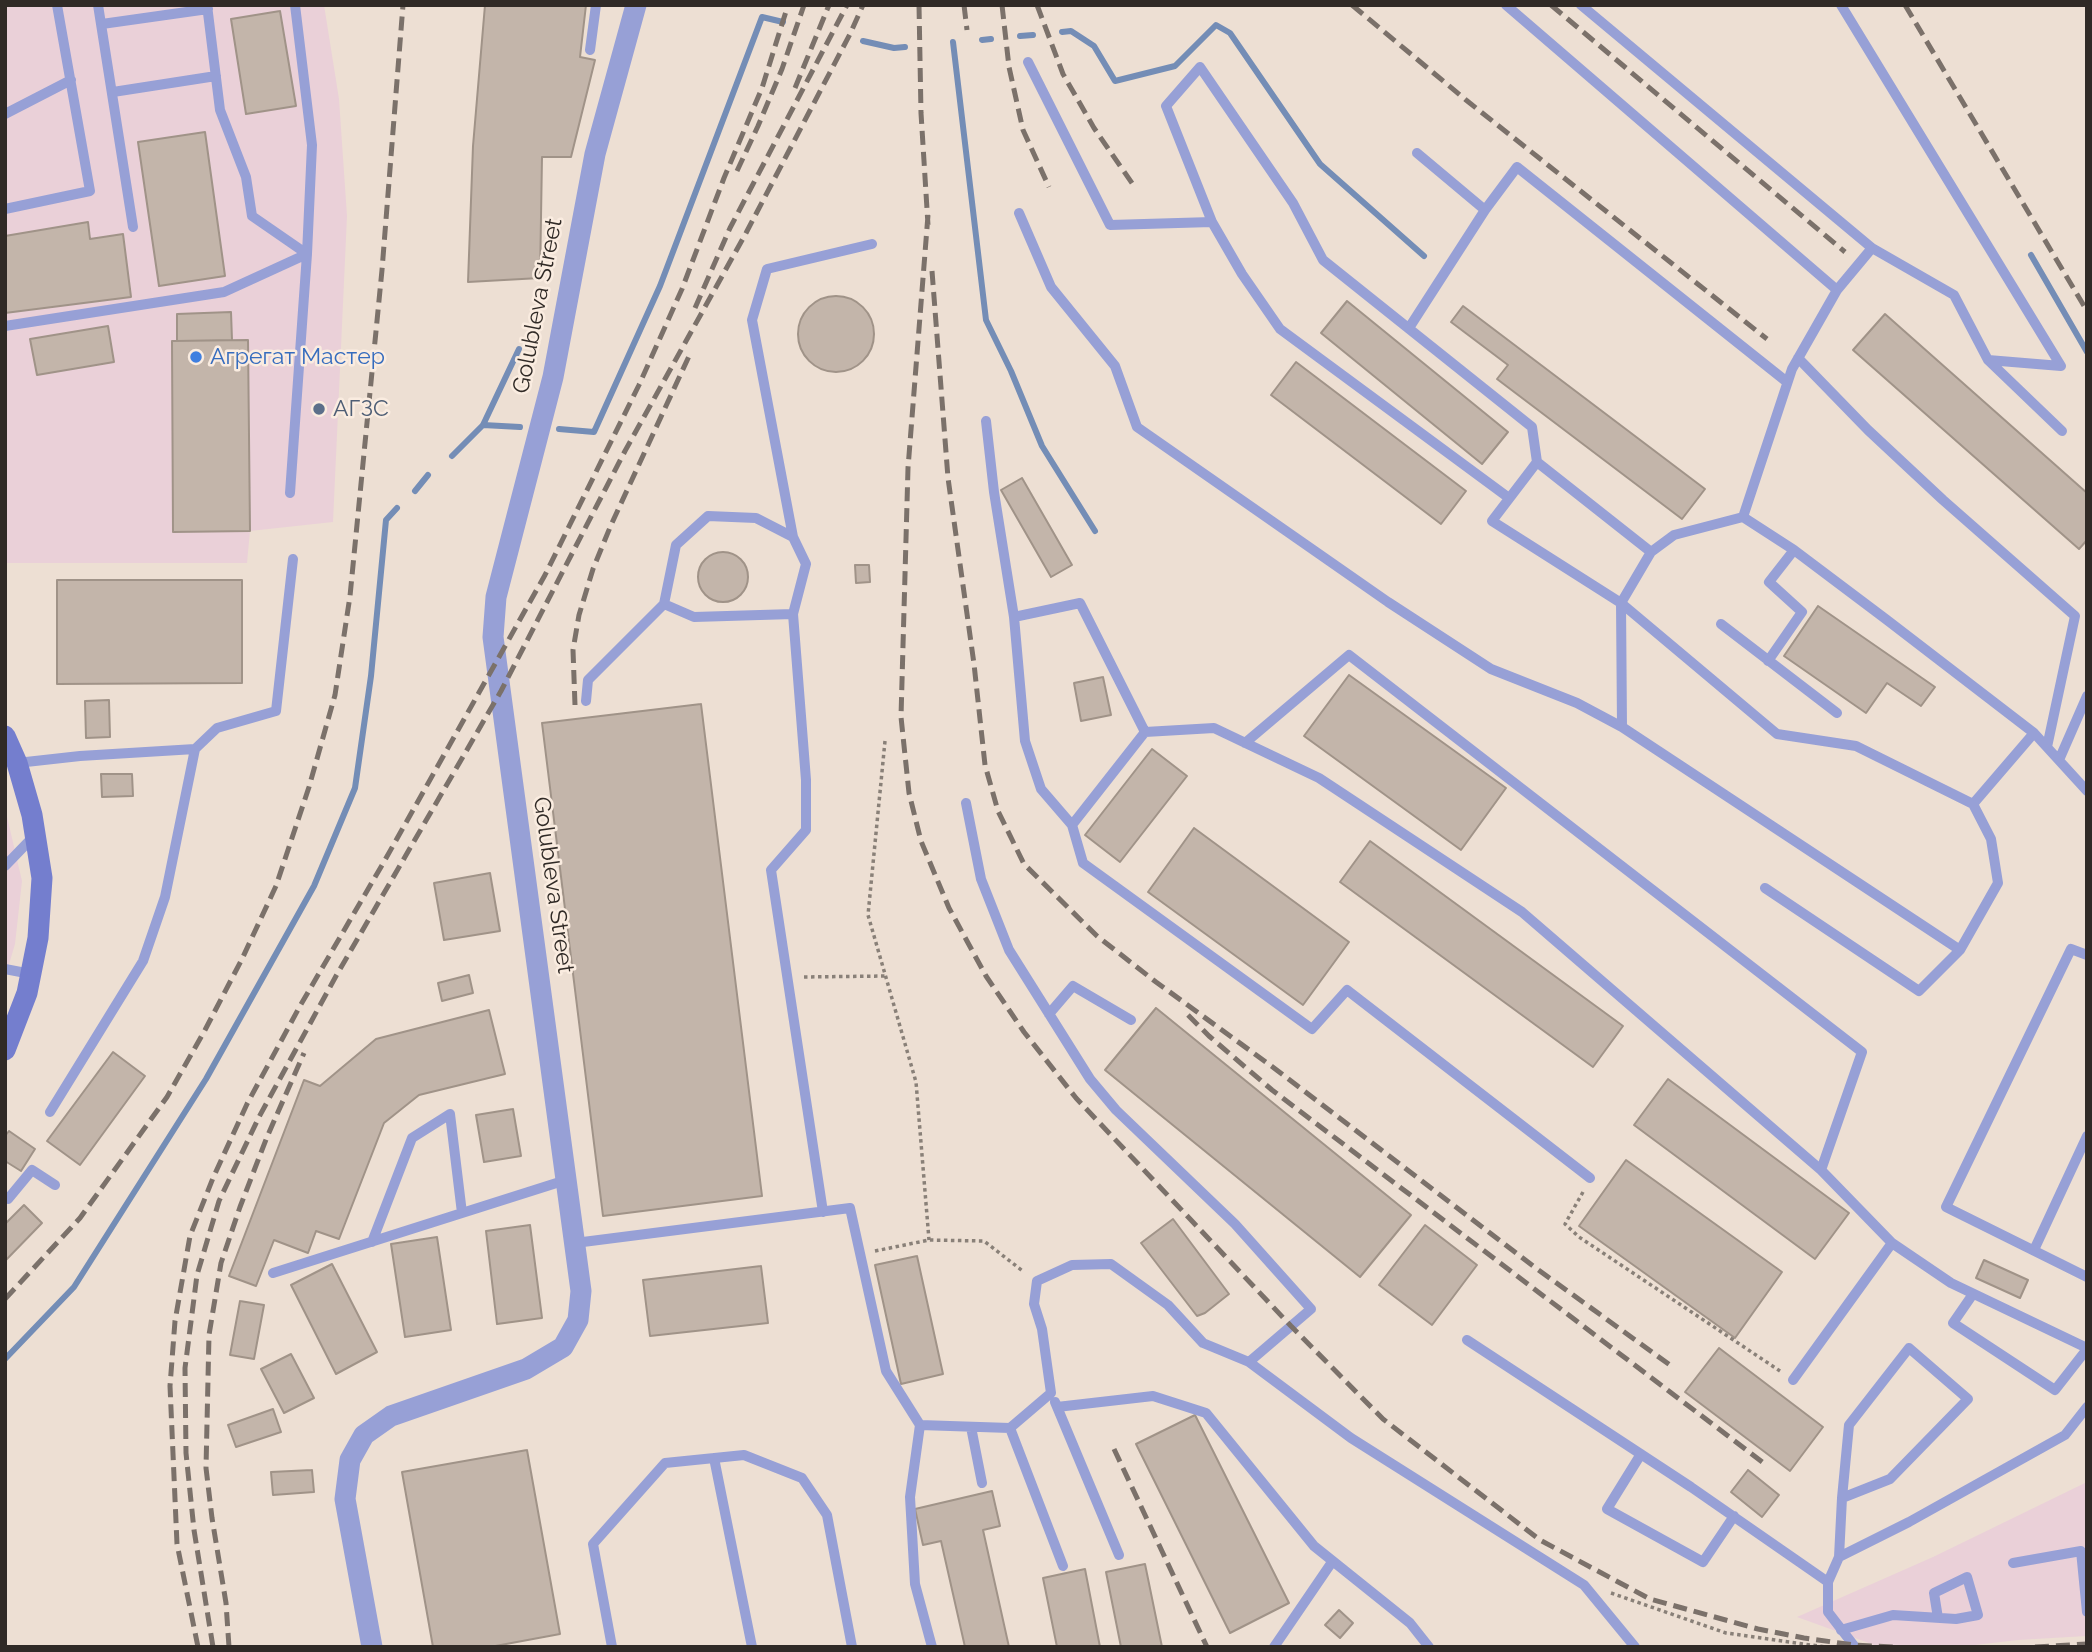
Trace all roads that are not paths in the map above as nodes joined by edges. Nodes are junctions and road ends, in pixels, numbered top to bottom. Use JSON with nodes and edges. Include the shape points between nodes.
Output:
{"nodes":[{"id":1,"x":57,"y":5,"type":"edge"},
{"id":2,"x":98,"y":5,"type":"edge"},
{"id":3,"x":295,"y":5,"type":"edge"},
{"id":4,"x":596,"y":5,"type":"edge"},
{"id":5,"x":636,"y":5,"type":"edge"},
{"id":6,"x":1506,"y":5,"type":"edge"},
{"id":7,"x":1581,"y":5,"type":"edge"},
{"id":8,"x":1841,"y":5,"type":"edge"},
{"id":9,"x":207,"y":7,"type":"edge"},
{"id":10,"x":102,"y":24,"type":"junction"},
{"id":11,"x":590,"y":50,"type":"dead end"},
{"id":12,"x":1028,"y":62,"type":"dead end"},
{"id":13,"x":216,"y":76,"type":"junction"},
{"id":14,"x":71,"y":80,"type":"junction"},
{"id":15,"x":113,"y":92,"type":"junction"},
{"id":16,"x":5,"y":114,"type":"edge"},
{"id":17,"x":1417,"y":153,"type":"dead end"},
{"id":18,"x":5,"y":209,"type":"edge"},
{"id":19,"x":1485,"y":210,"type":"junction"},
{"id":20,"x":1019,"y":213,"type":"dead end"},
{"id":21,"x":1212,"y":222,"type":"junction"},
{"id":22,"x":134,"y":227,"type":"dead end"},
{"id":23,"x":872,"y":244,"type":"dead end"},
{"id":24,"x":1872,"y":248,"type":"junction"},
{"id":25,"x":307,"y":254,"type":"junction"},
{"id":26,"x":1838,"y":290,"type":"junction"},
{"id":27,"x":5,"y":326,"type":"edge"},
{"id":28,"x":1409,"y":328,"type":"junction"},
{"id":29,"x":1798,"y":358,"type":"junction"},
{"id":30,"x":1988,"y":360,"type":"junction"},
{"id":31,"x":1787,"y":382,"type":"junction"},
{"id":32,"x":986,"y":421,"type":"dead end"},
{"id":33,"x":2062,"y":431,"type":"dead end"},
{"id":34,"x":1537,"y":462,"type":"junction"},
{"id":35,"x":290,"y":493,"type":"dead end"},
{"id":36,"x":1509,"y":498,"type":"junction"},
{"id":37,"x":1743,"y":517,"type":"junction"},
{"id":38,"x":793,"y":537,"type":"junction"},
{"id":39,"x":1794,"y":551,"type":"junction"},
{"id":40,"x":1651,"y":552,"type":"junction"},
{"id":41,"x":293,"y":559,"type":"dead end"},
{"id":42,"x":1621,"y":603,"type":"junction"},
{"id":43,"x":664,"y":604,"type":"junction"},
{"id":44,"x":793,"y":614,"type":"junction"},
{"id":45,"x":1014,"y":617,"type":"junction"},
{"id":46,"x":1721,"y":624,"type":"dead end"},
{"id":47,"x":1768,"y":661,"type":"junction"},
{"id":48,"x":2087,"y":696,"type":"edge"},
{"id":49,"x":586,"y":701,"type":"dead end"},
{"id":50,"x":1836,"y":713,"type":"dead end"},
{"id":51,"x":1622,"y":727,"type":"junction"},
{"id":52,"x":1145,"y":733,"type":"junction"},
{"id":53,"x":2034,"y":733,"type":"junction"},
{"id":54,"x":5,"y":736,"type":"edge"},
{"id":55,"x":1245,"y":743,"type":"junction"},
{"id":56,"x":2046,"y":747,"type":"junction"},
{"id":57,"x":195,"y":749,"type":"junction"},
{"id":58,"x":2059,"y":760,"type":"junction"},
{"id":59,"x":17,"y":763,"type":"junction"},
{"id":60,"x":2087,"y":791,"type":"edge"},
{"id":61,"x":966,"y":803,"type":"dead end"},
{"id":62,"x":1973,"y":804,"type":"junction"},
{"id":63,"x":1072,"y":824,"type":"junction"},
{"id":64,"x":35,"y":835,"type":"junction"},
{"id":65,"x":5,"y":866,"type":"edge"},
{"id":66,"x":1765,"y":888,"type":"dead end"},
{"id":67,"x":1960,"y":950,"type":"junction"},
{"id":68,"x":2087,"y":955,"type":"edge"},
{"id":69,"x":5,"y":969,"type":"edge"},
{"id":70,"x":31,"y":974,"type":"junction"},
{"id":71,"x":1049,"y":1014,"type":"junction"},
{"id":72,"x":1131,"y":1020,"type":"dead end"},
{"id":73,"x":5,"y":1050,"type":"edge"},
{"id":74,"x":50,"y":1112,"type":"dead end"},
{"id":75,"x":2087,"y":1136,"type":"edge"},
{"id":76,"x":1822,"y":1170,"type":"junction"},
{"id":77,"x":1590,"y":1178,"type":"road end"},
{"id":78,"x":566,"y":1180,"type":"junction"},
{"id":79,"x":55,"y":1185,"type":"dead end"},
{"id":80,"x":6,"y":1199,"type":"edge"},
{"id":81,"x":823,"y":1212,"type":"junction"},
{"id":82,"x":462,"y":1213,"type":"junction"},
{"id":83,"x":372,"y":1242,"type":"junction"},
{"id":84,"x":575,"y":1243,"type":"junction"},
{"id":85,"x":1892,"y":1243,"type":"junction"},
{"id":86,"x":2034,"y":1250,"type":"junction"},
{"id":87,"x":273,"y":1273,"type":"dead end"},
{"id":88,"x":2087,"y":1277,"type":"edge"},
{"id":89,"x":1973,"y":1294,"type":"junction"},
{"id":90,"x":1467,"y":1340,"type":"dead end"},
{"id":91,"x":2087,"y":1348,"type":"edge"},
{"id":92,"x":1250,"y":1362,"type":"junction"},
{"id":93,"x":1793,"y":1380,"type":"road end"},
{"id":94,"x":1051,"y":1393,"type":"junction"},
{"id":95,"x":1057,"y":1406,"type":"junction"},
{"id":96,"x":2087,"y":1406,"type":"edge"},
{"id":97,"x":920,"y":1425,"type":"junction"},
{"id":98,"x":971,"y":1427,"type":"junction"},
{"id":99,"x":1010,"y":1429,"type":"junction"},
{"id":100,"x":1641,"y":1454,"type":"junction"},
{"id":101,"x":714,"y":1458,"type":"junction"},
{"id":102,"x":982,"y":1483,"type":"dead end"},
{"id":103,"x":1842,"y":1499,"type":"junction"},
{"id":104,"x":1734,"y":1516,"type":"junction"},
{"id":105,"x":1119,"y":1555,"type":"dead end"},
{"id":106,"x":1839,"y":1556,"type":"junction"},
{"id":107,"x":1332,"y":1562,"type":"junction"},
{"id":108,"x":2013,"y":1563,"type":"dead end"},
{"id":109,"x":1063,"y":1566,"type":"dead end"},
{"id":110,"x":1828,"y":1582,"type":"junction"},
{"id":111,"x":2087,"y":1612,"type":"edge"},
{"id":112,"x":1938,"y":1618,"type":"junction"},
{"id":113,"x":1841,"y":1630,"type":"junction"},
{"id":114,"x":372,"y":1647,"type":"edge"},
{"id":115,"x":612,"y":1647,"type":"edge"},
{"id":116,"x":752,"y":1647,"type":"edge"},
{"id":117,"x":852,"y":1647,"type":"edge"},
{"id":118,"x":932,"y":1647,"type":"edge"},
{"id":119,"x":1274,"y":1647,"type":"edge"},
{"id":120,"x":1429,"y":1647,"type":"edge"},
{"id":121,"x":1635,"y":1647,"type":"edge"},
{"id":122,"x":1855,"y":1647,"type":"edge"}],
"edges":[{"from":1,"to":14,"type":"lane"},
{"from":2,"to":10,"type":"lane"},
{"from":3,"to":25,"type":"lane","via":[[312,145]]},
{"from":4,"to":11,"type":"lane"},
{"from":5,"to":78,"type":"street","name":"Golubleva Street","via":[[595,154],[553,377],[496,597],[493,637]]},
{"from":6,"to":26,"type":"lane"},
{"from":7,"to":24,"type":"lane"},
{"from":8,"to":30,"type":"lane","via":[[2061,366]]},
{"from":9,"to":10,"type":"lane"},
{"from":9,"to":13,"type":"lane"},
{"from":10,"to":15,"type":"lane"},
{"from":12,"to":21,"type":"lane","via":[[1110,225]]},
{"from":13,"to":15,"type":"lane"},
{"from":13,"to":25,"type":"lane","via":[[220,110],[246,177],[253,216]]},
{"from":14,"to":16,"type":"lane"},
{"from":14,"to":18,"type":"lane","via":[[90,191]]},
{"from":15,"to":22,"type":"lane"},
{"from":17,"to":19,"type":"lane"},
{"from":19,"to":28,"type":"lane"},
{"from":19,"to":31,"type":"lane","via":[[1517,167]]},
{"from":20,"to":51,"type":"lane","via":[[1051,287],[1115,366],[1137,427],[1491,669],[1577,703]]},
{"from":21,"to":28,"type":"lane","via":[[1166,106],[1200,67],[1293,204],[1323,260]]},
{"from":21,"to":36,"type":"lane","via":[[1280,329]]},
{"from":23,"to":38,"type":"lane","via":[[767,269],[752,320]]},
{"from":24,"to":26,"type":"lane"},
{"from":24,"to":30,"type":"lane","via":[[1954,295]]},
{"from":25,"to":27,"type":"lane","via":[[225,292]]},
{"from":25,"to":35,"type":"lane"},
{"from":26,"to":29,"type":"lane"},
{"from":28,"to":34,"type":"lane","via":[[1532,427]]},
{"from":29,"to":31,"type":"lane"},
{"from":29,"to":56,"type":"lane","via":[[1914,474],[2075,616]]},
{"from":30,"to":33,"type":"lane"},
{"from":31,"to":37,"type":"lane"},
{"from":32,"to":45,"type":"lane"},
{"from":34,"to":36,"type":"lane"},
{"from":34,"to":40,"type":"lane"},
{"from":36,"to":42,"type":"lane","via":[[1492,521]]},
{"from":37,"to":39,"type":"lane"},
{"from":37,"to":40,"type":"lane","via":[[1674,535]]},
{"from":38,"to":43,"type":"lane","via":[[756,519],[708,516],[676,545]]},
{"from":38,"to":44,"type":"lane","via":[[806,564]]},
{"from":39,"to":47,"type":"lane","via":[[1769,582],[1802,612]]},
{"from":39,"to":53,"type":"lane"},
{"from":40,"to":42,"type":"lane"},
{"from":41,"to":57,"type":"lane","via":[[276,711],[217,728]]},
{"from":42,"to":51,"type":"lane"},
{"from":42,"to":62,"type":"lane","via":[[1777,734],[1856,746]]},
{"from":43,"to":44,"type":"lane","via":[[694,617]]},
{"from":43,"to":49,"type":"lane","via":[[588,680]]},
{"from":44,"to":81,"type":"lane","via":[[806,830],[771,870]]},
{"from":45,"to":52,"type":"lane","via":[[1080,603]]},
{"from":45,"to":63,"type":"lane","via":[[1025,740],[1041,789]]},
{"from":46,"to":47,"type":"lane"},
{"from":47,"to":50,"type":"lane"},
{"from":48,"to":58,"type":"lane"},
{"from":51,"to":67,"type":"lane"},
{"from":52,"to":55,"type":"lane","via":[[1214,728]]},
{"from":52,"to":63,"type":"lane"},
{"from":53,"to":56,"type":"lane"},
{"from":53,"to":62,"type":"lane"},
{"from":54,"to":59,"type":"main road"},
{"from":55,"to":76,"type":"lane","via":[[1318,778],[1522,912]]},
{"from":55,"to":76,"type":"lane","via":[[1349,655],[1862,1052]]},
{"from":56,"to":58,"type":"lane"},
{"from":57,"to":59,"type":"lane"},
{"from":57,"to":74,"type":"lane","via":[[165,897],[143,961]]},
{"from":58,"to":60,"type":"lane"},
{"from":59,"to":64,"type":"main road"},
{"from":61,"to":71,"type":"lane","via":[[981,879],[1009,950]]},
{"from":62,"to":67,"type":"lane","via":[[1991,839],[1998,883]]},
{"from":63,"to":77,"type":"lane","via":[[1083,863],[1311,1030],[1348,990]]},
{"from":64,"to":65,"type":"lane"},
{"from":64,"to":70,"type":"main road","via":[[42,877]]},
{"from":66,"to":67,"type":"lane","via":[[1920,990]]},
{"from":68,"to":86,"type":"lane","via":[[2071,949],[1947,1207]]},
{"from":69,"to":70,"type":"lane"},
{"from":70,"to":73,"type":"main road"},
{"from":71,"to":72,"type":"lane","via":[[1073,986]]},
{"from":71,"to":92,"type":"lane","via":[[1090,1079],[1116,1110],[1235,1224],[1311,1309]]},
{"from":75,"to":86,"type":"lane"},
{"from":76,"to":85,"type":"lane"},
{"from":78,"to":82,"type":"lane"},
{"from":78,"to":84,"type":"street","name":"Golubleva Street"},
{"from":79,"to":80,"type":"lane","via":[[32,1170]]},
{"from":81,"to":84,"type":"lane"},
{"from":81,"to":97,"type":"lane","via":[[850,1208],[886,1371]]},
{"from":82,"to":83,"type":"lane"},
{"from":82,"to":83,"type":"lane","via":[[450,1114],[412,1138]]},
{"from":83,"to":87,"type":"lane"},
{"from":84,"to":114,"type":"street","name":"Golubleva Street","via":[[581,1291],[578,1320],[563,1347],[526,1370],[391,1416],[364,1435],[350,1460],[345,1499]]},
{"from":85,"to":89,"type":"lane"},
{"from":85,"to":93,"type":"lane"},
{"from":86,"to":88,"type":"lane"},
{"from":89,"to":91,"type":"lane"},
{"from":89,"to":91,"type":"lane","via":[[1953,1323],[2055,1390]]},
{"from":90,"to":100,"type":"lane"},
{"from":92,"to":94,"type":"lane","via":[[1203,1343],[1168,1305],[1111,1264],[1072,1265],[1037,1281],[1034,1304]]},
{"from":92,"to":121,"type":"lane","via":[[1351,1438],[1584,1585]]},
{"from":94,"to":95,"type":"lane"},
{"from":94,"to":99,"type":"lane"},
{"from":95,"to":105,"type":"lane"},
{"from":95,"to":107,"type":"lane","via":[[1153,1396],[1206,1413]]},
{"from":96,"to":106,"type":"lane","via":[[2065,1435]]},
{"from":97,"to":98,"type":"lane"},
{"from":97,"to":118,"type":"lane","via":[[910,1497],[915,1584]]},
{"from":98,"to":99,"type":"lane"},
{"from":98,"to":102,"type":"lane"},
{"from":99,"to":109,"type":"lane"},
{"from":100,"to":104,"type":"lane"},
{"from":100,"to":104,"type":"lane","via":[[1607,1509],[1703,1562]]},
{"from":101,"to":115,"type":"lane","via":[[666,1463],[593,1544]]},
{"from":101,"to":116,"type":"lane"},
{"from":101,"to":117,"type":"lane","via":[[744,1455],[802,1478],[827,1515]]},
{"from":103,"to":103,"type":"lane","via":[[1849,1425],[1909,1348],[1968,1399],[1890,1479]]},
{"from":103,"to":106,"type":"lane"},
{"from":104,"to":110,"type":"lane"},
{"from":106,"to":110,"type":"lane"},
{"from":107,"to":119,"type":"lane"},
{"from":107,"to":120,"type":"lane","via":[[1410,1623]]},
{"from":108,"to":111,"type":"lane","via":[[2081,1551]]},
{"from":110,"to":113,"type":"lane","via":[[1828,1612]]},
{"from":112,"to":112,"type":"lane","via":[[1978,1615],[1967,1577],[1934,1593]]},
{"from":112,"to":113,"type":"lane","via":[[1893,1615]]},
{"from":113,"to":122,"type":"lane"}]}
